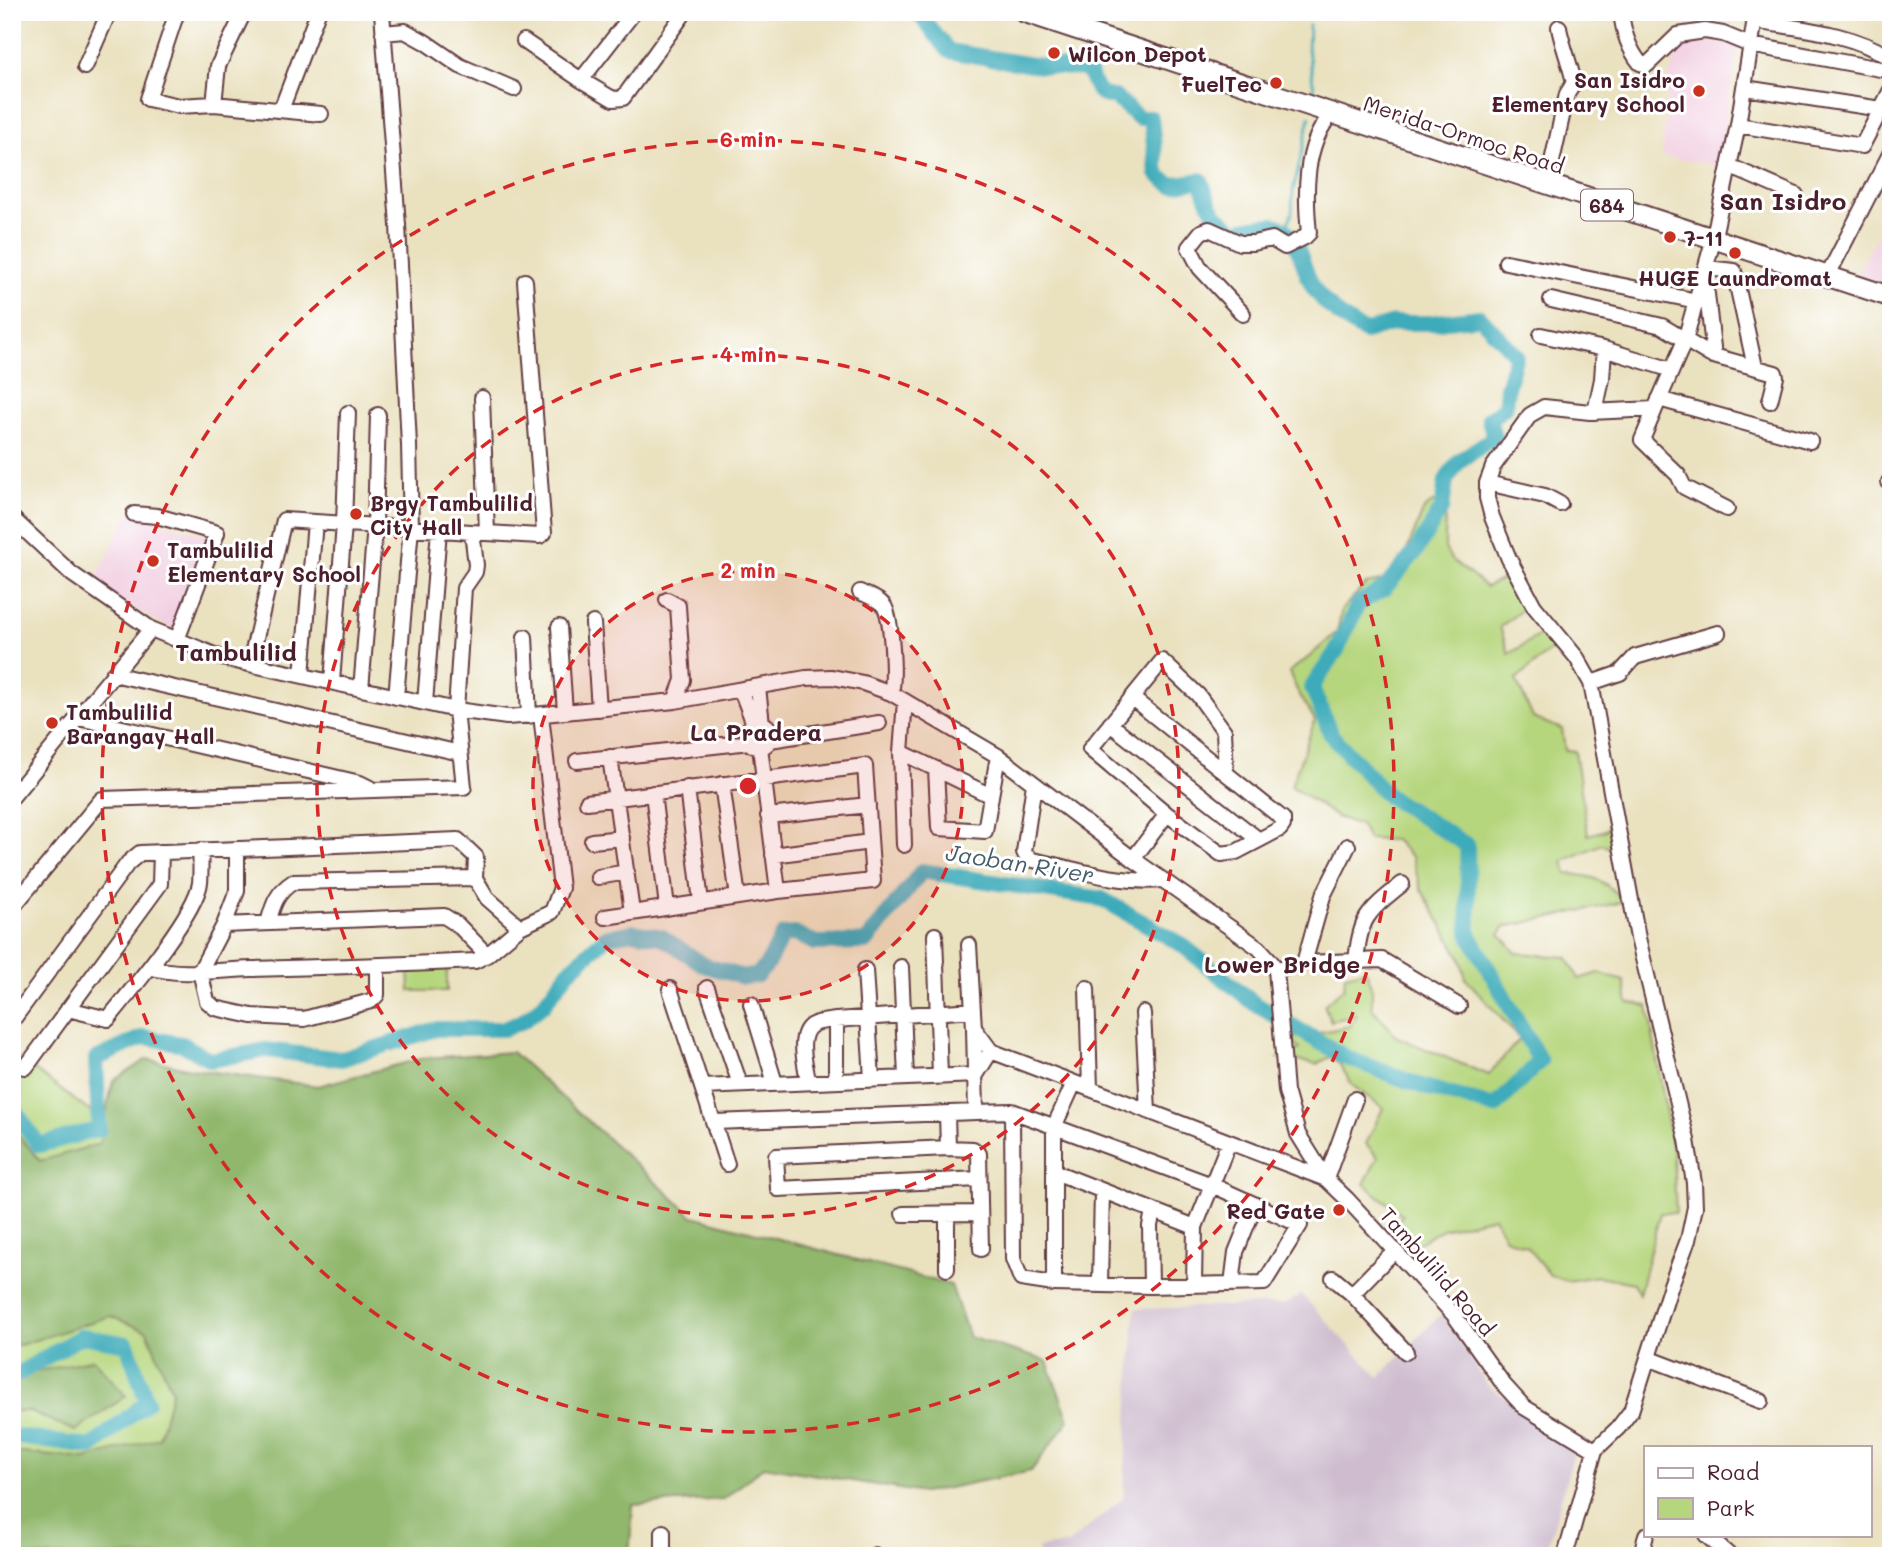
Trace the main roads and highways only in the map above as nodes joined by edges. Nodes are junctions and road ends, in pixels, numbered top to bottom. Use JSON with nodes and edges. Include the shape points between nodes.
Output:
{"nodes":[{"id":1,"x":1024,"y":12,"type":"edge"},
{"id":2,"x":1891,"y":297,"type":"edge"}],
"edges":[{"from":1,"to":2,"type":"highway","name":"Merida-Ormoc Road","number":"684"}]}
